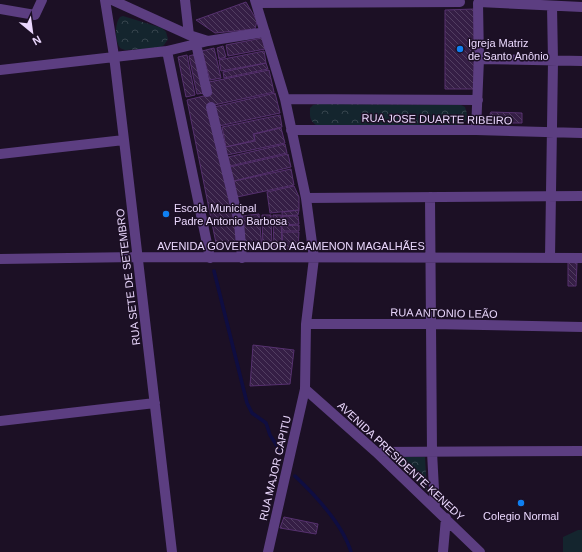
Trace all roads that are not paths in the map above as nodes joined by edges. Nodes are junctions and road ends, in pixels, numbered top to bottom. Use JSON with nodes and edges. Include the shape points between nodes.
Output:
{"nodes":[{"id":1,"x":42,"y":0,"type":"edge"},
{"id":2,"x":105,"y":0,"type":"edge"},
{"id":3,"x":112,"y":0,"type":"edge"},
{"id":4,"x":185,"y":0,"type":"edge"},
{"id":5,"x":255,"y":1,"type":"edge"},
{"id":6,"x":351,"y":1,"type":"edge"},
{"id":7,"x":459,"y":1,"type":"edge"},
{"id":8,"x":479,"y":2,"type":"edge"},
{"id":9,"x":579,"y":5,"type":"edge"},
{"id":10,"x":552,"y":6,"type":"junction"},
{"id":11,"x":0,"y":9,"type":"edge"},
{"id":12,"x":265,"y":32,"type":"junction"},
{"id":13,"x":189,"y":35,"type":"junction"},
{"id":14,"x":208,"y":41,"type":"junction"},
{"id":15,"x":196,"y":44,"type":"junction"},
{"id":16,"x":167,"y":51,"type":"junction"},
{"id":17,"x":114,"y":56,"type":"junction"},
{"id":18,"x":479,"y":59,"type":"junction"},
{"id":19,"x":553,"y":61,"type":"junction"},
{"id":20,"x":582,"y":61,"type":"edge"},
{"id":21,"x":0,"y":70,"type":"edge"},
{"id":22,"x":207,"y":92,"type":"dead end"},
{"id":23,"x":285,"y":99,"type":"junction"},
{"id":24,"x":478,"y":100,"type":"junction"},
{"id":25,"x":211,"y":107,"type":"dead end"},
{"id":26,"x":291,"y":130,"type":"junction"},
{"id":27,"x":476,"y":130,"type":"junction"},
{"id":28,"x":551,"y":133,"type":"junction"},
{"id":29,"x":582,"y":133,"type":"edge"},
{"id":30,"x":124,"y":140,"type":"junction"},
{"id":31,"x":0,"y":154,"type":"edge"},
{"id":32,"x":550,"y":196,"type":"junction"},
{"id":33,"x":582,"y":196,"type":"edge"},
{"id":34,"x":430,"y":197,"type":"junction"},
{"id":35,"x":306,"y":198,"type":"junction"},
{"id":36,"x":137,"y":257,"type":"junction"},
{"id":37,"x":210,"y":258,"type":"junction"},
{"id":38,"x":242,"y":258,"type":"junction"},
{"id":39,"x":314,"y":258,"type":"junction"},
{"id":40,"x":550,"y":258,"type":"junction"},
{"id":41,"x":582,"y":258,"type":"edge"},
{"id":42,"x":0,"y":259,"type":"edge"},
{"id":43,"x":431,"y":259,"type":"junction"},
{"id":44,"x":306,"y":324,"type":"junction"},
{"id":45,"x":432,"y":324,"type":"junction"},
{"id":46,"x":582,"y":327,"type":"edge"},
{"id":47,"x":305,"y":389,"type":"junction"},
{"id":48,"x":155,"y":403,"type":"junction"},
{"id":49,"x":0,"y":421,"type":"edge"},
{"id":50,"x":582,"y":451,"type":"edge"},
{"id":51,"x":376,"y":452,"type":"junction"},
{"id":52,"x":432,"y":452,"type":"junction"},
{"id":53,"x":435,"y":508,"type":"junction"},
{"id":54,"x":446,"y":518,"type":"junction"},
{"id":55,"x":172,"y":552,"type":"edge"},
{"id":56,"x":268,"y":552,"type":"edge"},
{"id":57,"x":443,"y":552,"type":"edge"},
{"id":58,"x":480,"y":552,"type":"edge"}],
"edges":[{"from":1,"to":11,"type":"street","via":[[35,15]]},
{"from":2,"to":17,"type":"street","name":"RUA SETE DE SETEMBRO"},
{"from":3,"to":13,"type":"street"},
{"from":4,"to":13,"type":"street"},
{"from":5,"to":6,"type":"street"},
{"from":5,"to":12,"type":"street","name":"RUA MAJOR CAPITU"},
{"from":6,"to":7,"type":"street"},
{"from":7,"to":8,"type":"street","via":[[468,6]]},
{"from":8,"to":10,"type":"street"},
{"from":8,"to":18,"type":"street"},
{"from":9,"to":10,"type":"street"},
{"from":10,"to":19,"type":"street"},
{"from":12,"to":14,"type":"street"},
{"from":12,"to":23,"type":"street","name":"RUA MAJOR CAPITU"},
{"from":13,"to":14,"type":"street"},
{"from":14,"to":15,"type":"street"},
{"from":15,"to":16,"type":"street"},
{"from":15,"to":22,"type":"street"},
{"from":16,"to":17,"type":"street"},
{"from":16,"to":37,"type":"street"},
{"from":17,"to":21,"type":"street"},
{"from":17,"to":30,"type":"street","name":"RUA SETE DE SETEMBRO"},
{"from":18,"to":19,"type":"street"},
{"from":18,"to":24,"type":"street"},
{"from":19,"to":20,"type":"street"},
{"from":19,"to":28,"type":"street"},
{"from":23,"to":24,"type":"street"},
{"from":23,"to":26,"type":"street","name":"RUA MAJOR CAPITU"},
{"from":24,"to":27,"type":"street"},
{"from":25,"to":38,"type":"street","via":[[239,222]]},
{"from":26,"to":27,"type":"street","name":"RUA JOSE DUARTE RIBEIRO"},
{"from":26,"to":35,"type":"street","name":"RUA MAJOR CAPITU"},
{"from":27,"to":28,"type":"street","name":"RUA JOSE DUARTE RIBEIRO"},
{"from":28,"to":29,"type":"street","name":"RUA JOSE DUARTE RIBEIRO"},
{"from":28,"to":32,"type":"street"},
{"from":30,"to":31,"type":"street"},
{"from":30,"to":36,"type":"street","name":"RUA SETE DE SETEMBRO"},
{"from":32,"to":33,"type":"street"},
{"from":32,"to":34,"type":"street"},
{"from":32,"to":40,"type":"street"},
{"from":34,"to":35,"type":"street"},
{"from":34,"to":43,"type":"street"},
{"from":35,"to":39,"type":"street","name":"RUA MAJOR CAPITU"},
{"from":36,"to":37,"type":"street","name":"AVENIDA GOVERNADOR AGAMENON MAGALHÃES"},
{"from":36,"to":42,"type":"street","name":"AVENIDA GOVERNADOR AGAMENON MAGALHÃES"},
{"from":36,"to":48,"type":"street","name":"RUA SETE DE SETEMBRO"},
{"from":37,"to":38,"type":"street","name":"AVENIDA GOVERNADOR AGAMENON MAGALHÃES"},
{"from":38,"to":39,"type":"street","name":"AVENIDA GOVERNADOR AGAMENON MAGALHÃES"},
{"from":39,"to":43,"type":"street","name":"AVENIDA GOVERNADOR AGAMENON MAGALHÃES"},
{"from":39,"to":44,"type":"street","name":"RUA MAJOR CAPITU"},
{"from":40,"to":41,"type":"street","name":"AVENIDA GOVERNADOR AGAMENON MAGALHÃES"},
{"from":40,"to":43,"type":"street","name":"AVENIDA GOVERNADOR AGAMENON MAGALHÃES"},
{"from":43,"to":45,"type":"street"},
{"from":44,"to":45,"type":"street","name":"RUA ANTONIO LEÃO"},
{"from":44,"to":47,"type":"street","name":"RUA MAJOR CAPITU"},
{"from":45,"to":46,"type":"street","name":"RUA ANTONIO LEÃO"},
{"from":45,"to":52,"type":"street"},
{"from":47,"to":51,"type":"street","name":"AVENIDA PRESIDENTE KENEDY"},
{"from":47,"to":56,"type":"street","name":"RUA MAJOR CAPITU"},
{"from":48,"to":49,"type":"street"},
{"from":48,"to":55,"type":"street","name":"RUA SETE DE SETEMBRO"},
{"from":50,"to":52,"type":"street"},
{"from":51,"to":52,"type":"street"},
{"from":51,"to":53,"type":"street","name":"AVENIDA PRESIDENTE KENEDY"},
{"from":52,"to":53,"type":"street"},
{"from":53,"to":54,"type":"street","name":"AVENIDA PRESIDENTE KENEDY"},
{"from":54,"to":57,"type":"street"},
{"from":54,"to":58,"type":"street","name":"AVENIDA PRESIDENTE KENEDY"}]}
